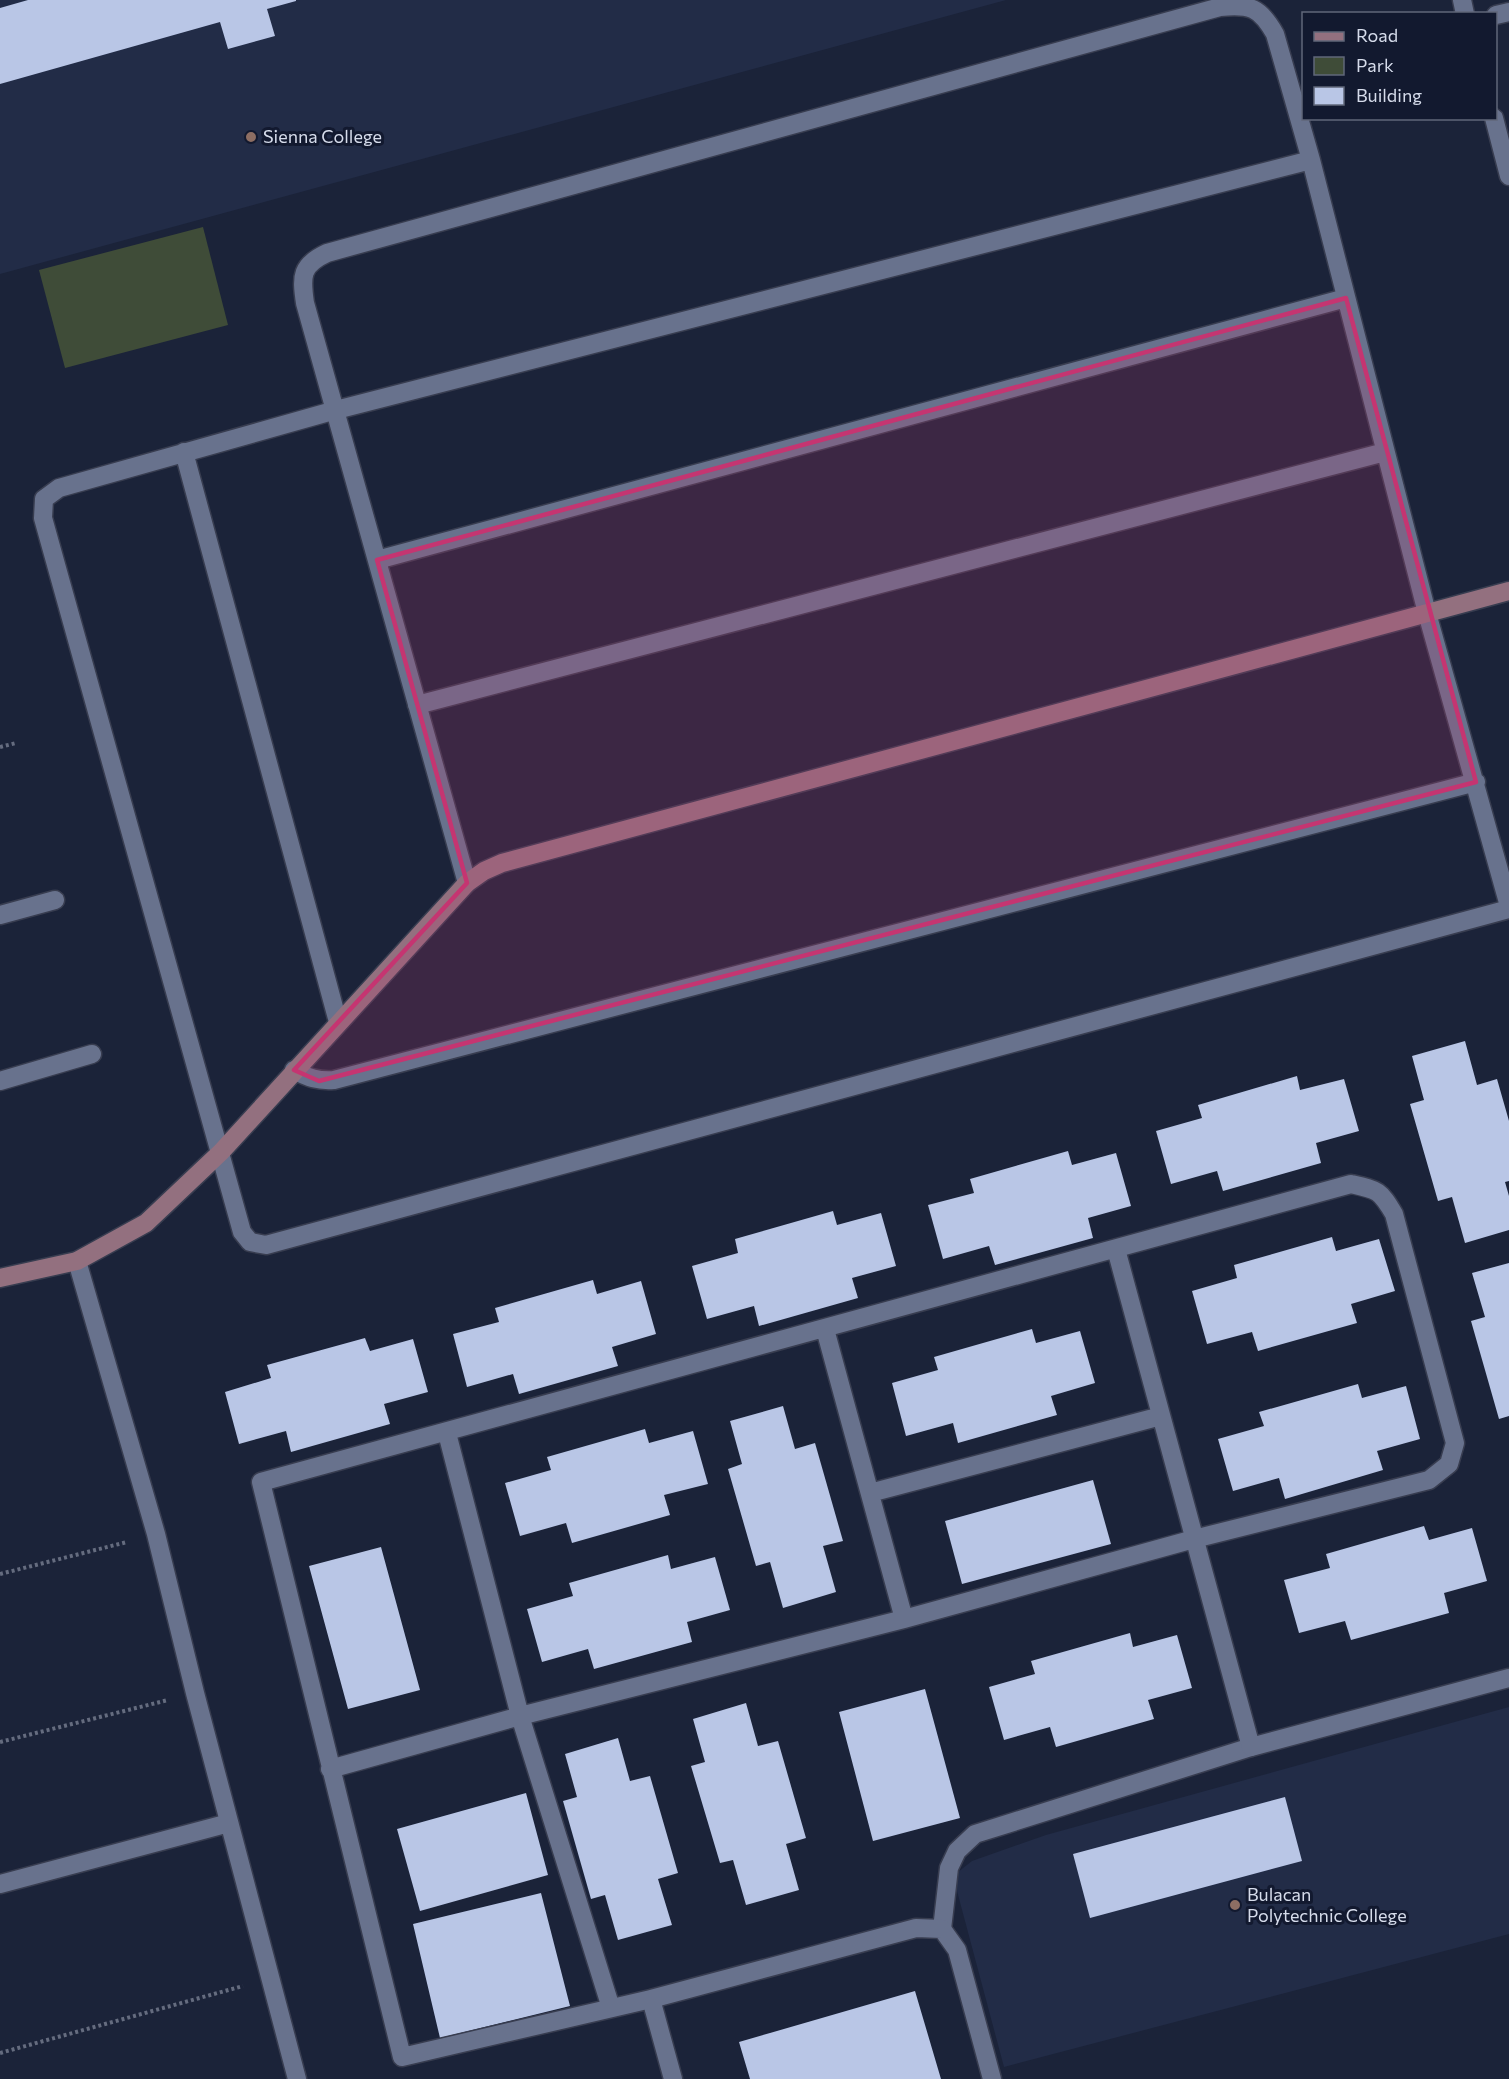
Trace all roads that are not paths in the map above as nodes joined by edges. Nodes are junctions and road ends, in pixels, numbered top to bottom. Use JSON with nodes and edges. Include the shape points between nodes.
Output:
{"nodes":[{"id":1,"x":1495,"y":120,"type":"edge"},
{"id":2,"x":1311,"y":160,"type":"junction"},
{"id":3,"x":1509,"y":176,"type":"edge"},
{"id":4,"x":1346,"y":298,"type":"junction"},
{"id":5,"x":336,"y":410,"type":"junction"},
{"id":6,"x":184,"y":452,"type":"junction"},
{"id":7,"x":1385,"y":452,"type":"junction"},
{"id":8,"x":377,"y":560,"type":"junction"},
{"id":9,"x":1509,"y":591,"type":"edge"},
{"id":10,"x":1427,"y":613,"type":"junction"},
{"id":11,"x":417,"y":705,"type":"junction"},
{"id":12,"x":1476,"y":782,"type":"junction"},
{"id":13,"x":467,"y":884,"type":"junction"},
{"id":14,"x":55,"y":900,"type":"dead end"},
{"id":15,"x":1509,"y":907,"type":"edge"},
{"id":16,"x":0,"y":915,"type":"edge"},
{"id":17,"x":338,"y":1022,"type":"junction"},
{"id":18,"x":92,"y":1054,"type":"dead end"},
{"id":19,"x":294,"y":1070,"type":"junction"},
{"id":20,"x":0,"y":1081,"type":"edge"},
{"id":21,"x":221,"y":1152,"type":"junction"},
{"id":22,"x":1116,"y":1248,"type":"junction"},
{"id":23,"x":77,"y":1261,"type":"junction"},
{"id":24,"x":0,"y":1278,"type":"edge"},
{"id":25,"x":825,"y":1329,"type":"junction"},
{"id":26,"x":1161,"y":1416,"type":"junction"},
{"id":27,"x":447,"y":1433,"type":"junction"},
{"id":28,"x":870,"y":1493,"type":"junction"},
{"id":29,"x":1194,"y":1539,"type":"junction"},
{"id":30,"x":904,"y":1619,"type":"junction"},
{"id":31,"x":1509,"y":1678,"type":"edge"},
{"id":32,"x":520,"y":1716,"type":"junction"},
{"id":33,"x":1251,"y":1747,"type":"junction"},
{"id":34,"x":330,"y":1769,"type":"junction"},
{"id":35,"x":229,"y":1823,"type":"junction"},
{"id":36,"x":0,"y":1884,"type":"edge"},
{"id":37,"x":942,"y":1929,"type":"junction"},
{"id":38,"x":651,"y":1999,"type":"junction"},
{"id":39,"x":611,"y":2008,"type":"junction"},
{"id":40,"x":297,"y":2079,"type":"edge"},
{"id":41,"x":673,"y":2079,"type":"edge"},
{"id":42,"x":992,"y":2079,"type":"edge"}],
"edges":[{"from":1,"to":3,"type":"street"},
{"from":2,"to":4,"type":"street"},
{"from":2,"to":5,"type":"street"},
{"from":2,"to":5,"type":"street","via":[[1275,34],[1266,18],[1254,8],[1220,7],[327,253],[312,260],[304,271],[303,287]]},
{"from":4,"to":7,"type":"street"},
{"from":4,"to":8,"type":"street"},
{"from":5,"to":6,"type":"street"},
{"from":5,"to":8,"type":"street"},
{"from":6,"to":17,"type":"street"},
{"from":6,"to":21,"type":"street","via":[[59,488],[44,499],[43,518]]},
{"from":7,"to":10,"type":"street"},
{"from":7,"to":11,"type":"street"},
{"from":8,"to":11,"type":"street"},
{"from":9,"to":10,"type":"street"},
{"from":10,"to":12,"type":"street"},
{"from":10,"to":13,"type":"street","via":[[502,862]]},
{"from":11,"to":13,"type":"street"},
{"from":12,"to":15,"type":"street"},
{"from":12,"to":19,"type":"street","via":[[334,1080],[319,1081]]},
{"from":13,"to":17,"type":"street"},
{"from":14,"to":16,"type":"street"},
{"from":15,"to":21,"type":"street","via":[[267,1245],[250,1242],[242,1232]]},
{"from":17,"to":19,"type":"street"},
{"from":18,"to":20,"type":"street"},
{"from":19,"to":21,"type":"street"},
{"from":21,"to":23,"type":"street","via":[[146,1223]]},
{"from":22,"to":25,"type":"street"},
{"from":22,"to":26,"type":"street"},
{"from":22,"to":29,"type":"street","via":[[1351,1184],[1383,1194],[1394,1214],[1455,1443],[1449,1464],[1429,1480]]},
{"from":23,"to":24,"type":"street"},
{"from":23,"to":35,"type":"street","via":[[156,1534]]},
{"from":25,"to":27,"type":"street"},
{"from":25,"to":28,"type":"street"},
{"from":26,"to":28,"type":"street"},
{"from":26,"to":29,"type":"street"},
{"from":27,"to":32,"type":"street"},
{"from":27,"to":34,"type":"street","via":[[261,1482]]},
{"from":28,"to":30,"type":"street"},
{"from":29,"to":30,"type":"street"},
{"from":29,"to":33,"type":"street"},
{"from":30,"to":32,"type":"street"},
{"from":31,"to":33,"type":"street"},
{"from":32,"to":34,"type":"street"},
{"from":32,"to":39,"type":"street"},
{"from":33,"to":37,"type":"street","via":[[975,1834],[952,1858]]},
{"from":34,"to":39,"type":"street","via":[[402,2057]]},
{"from":35,"to":36,"type":"street"},
{"from":35,"to":40,"type":"street"},
{"from":37,"to":38,"type":"street","via":[[916,1928]]},
{"from":37,"to":42,"type":"street","via":[[957,1950]]},
{"from":38,"to":39,"type":"street"},
{"from":38,"to":41,"type":"street"}]}
